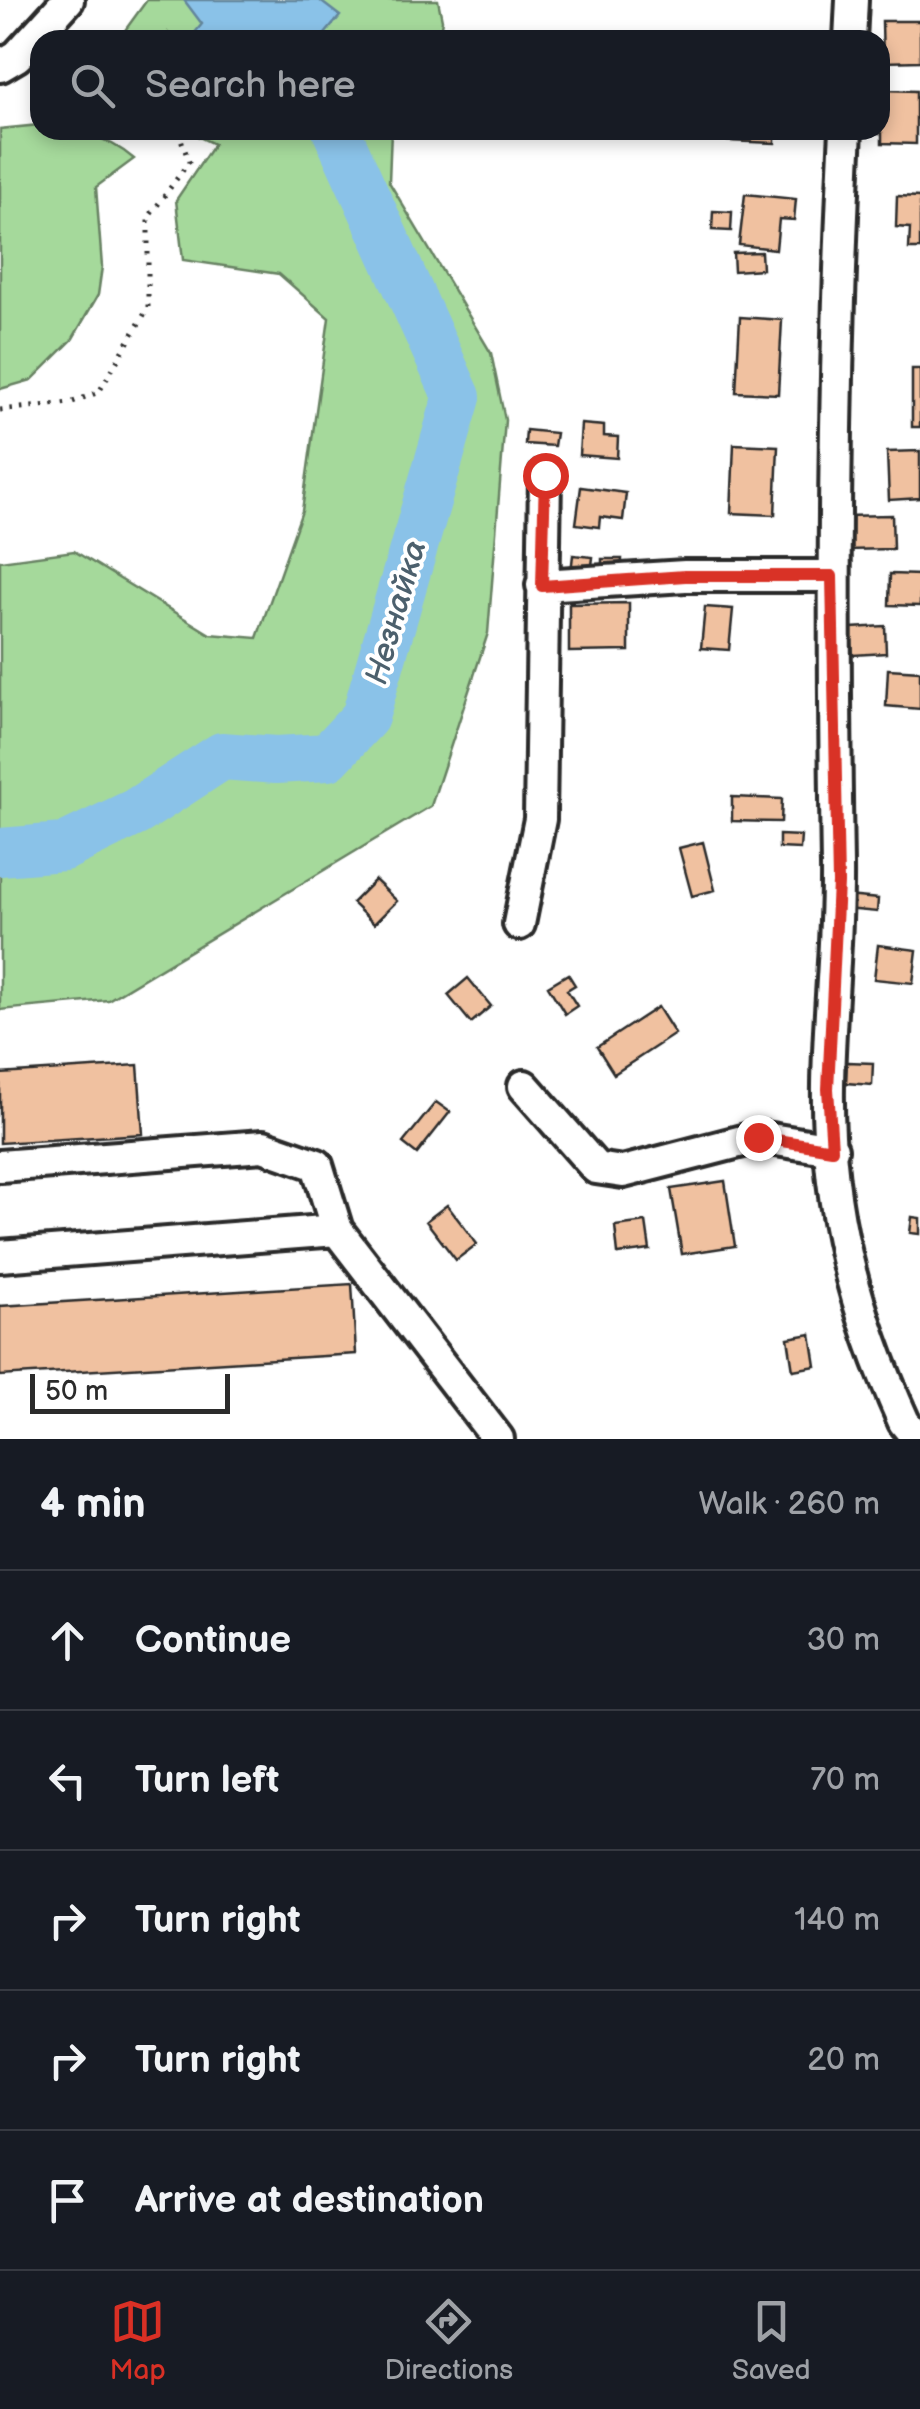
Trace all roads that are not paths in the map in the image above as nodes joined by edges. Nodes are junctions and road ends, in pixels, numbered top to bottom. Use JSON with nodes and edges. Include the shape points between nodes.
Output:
{"nodes":[{"id":1,"x":68,"y":0,"type":"edge"},
{"id":2,"x":856,"y":2,"type":"edge"},
{"id":3,"x":41,"y":30,"type":"edge"},
{"id":4,"x":852,"y":30,"type":"edge"},
{"id":5,"x":30,"y":42,"type":"edge"},
{"id":6,"x":0,"y":66,"type":"edge"},
{"id":7,"x":846,"y":140,"type":"edge"},
{"id":8,"x":545,"y":475,"type":"dead end"},
{"id":9,"x":832,"y":576,"type":"junction"},
{"id":10,"x":542,"y":586,"type":"junction"},
{"id":11,"x":519,"y":924,"type":"dead end"},
{"id":12,"x":524,"y":1086,"type":"dead end"},
{"id":13,"x":832,"y":1149,"type":"junction"},
{"id":14,"x":0,"y":1166,"type":"edge"},
{"id":15,"x":337,"y":1230,"type":"junction"},
{"id":16,"x":0,"y":1256,"type":"edge"},
{"id":17,"x":498,"y":1439,"type":"edge"},
{"id":18,"x":918,"y":1439,"type":"edge"}],
"edges":[{"from":1,"to":3,"type":"street"},
{"from":2,"to":4,"type":"street"},
{"from":5,"to":6,"type":"street"},
{"from":7,"to":9,"type":"street"},
{"from":8,"to":10,"type":"street"},
{"from":9,"to":10,"type":"street","via":[[685,576]]},
{"from":9,"to":13,"type":"street","via":[[838,883],[828,1089]]},
{"from":10,"to":11,"type":"street","via":[[540,820]]},
{"from":12,"to":13,"type":"street","via":[[596,1168],[623,1172],[758,1137]]},
{"from":13,"to":18,"type":"street","via":[[853,1297],[897,1408]]},
{"from":14,"to":15,"type":"street","via":[[263,1146],[317,1166]]},
{"from":15,"to":16,"type":"street"},
{"from":15,"to":17,"type":"street"}]}
